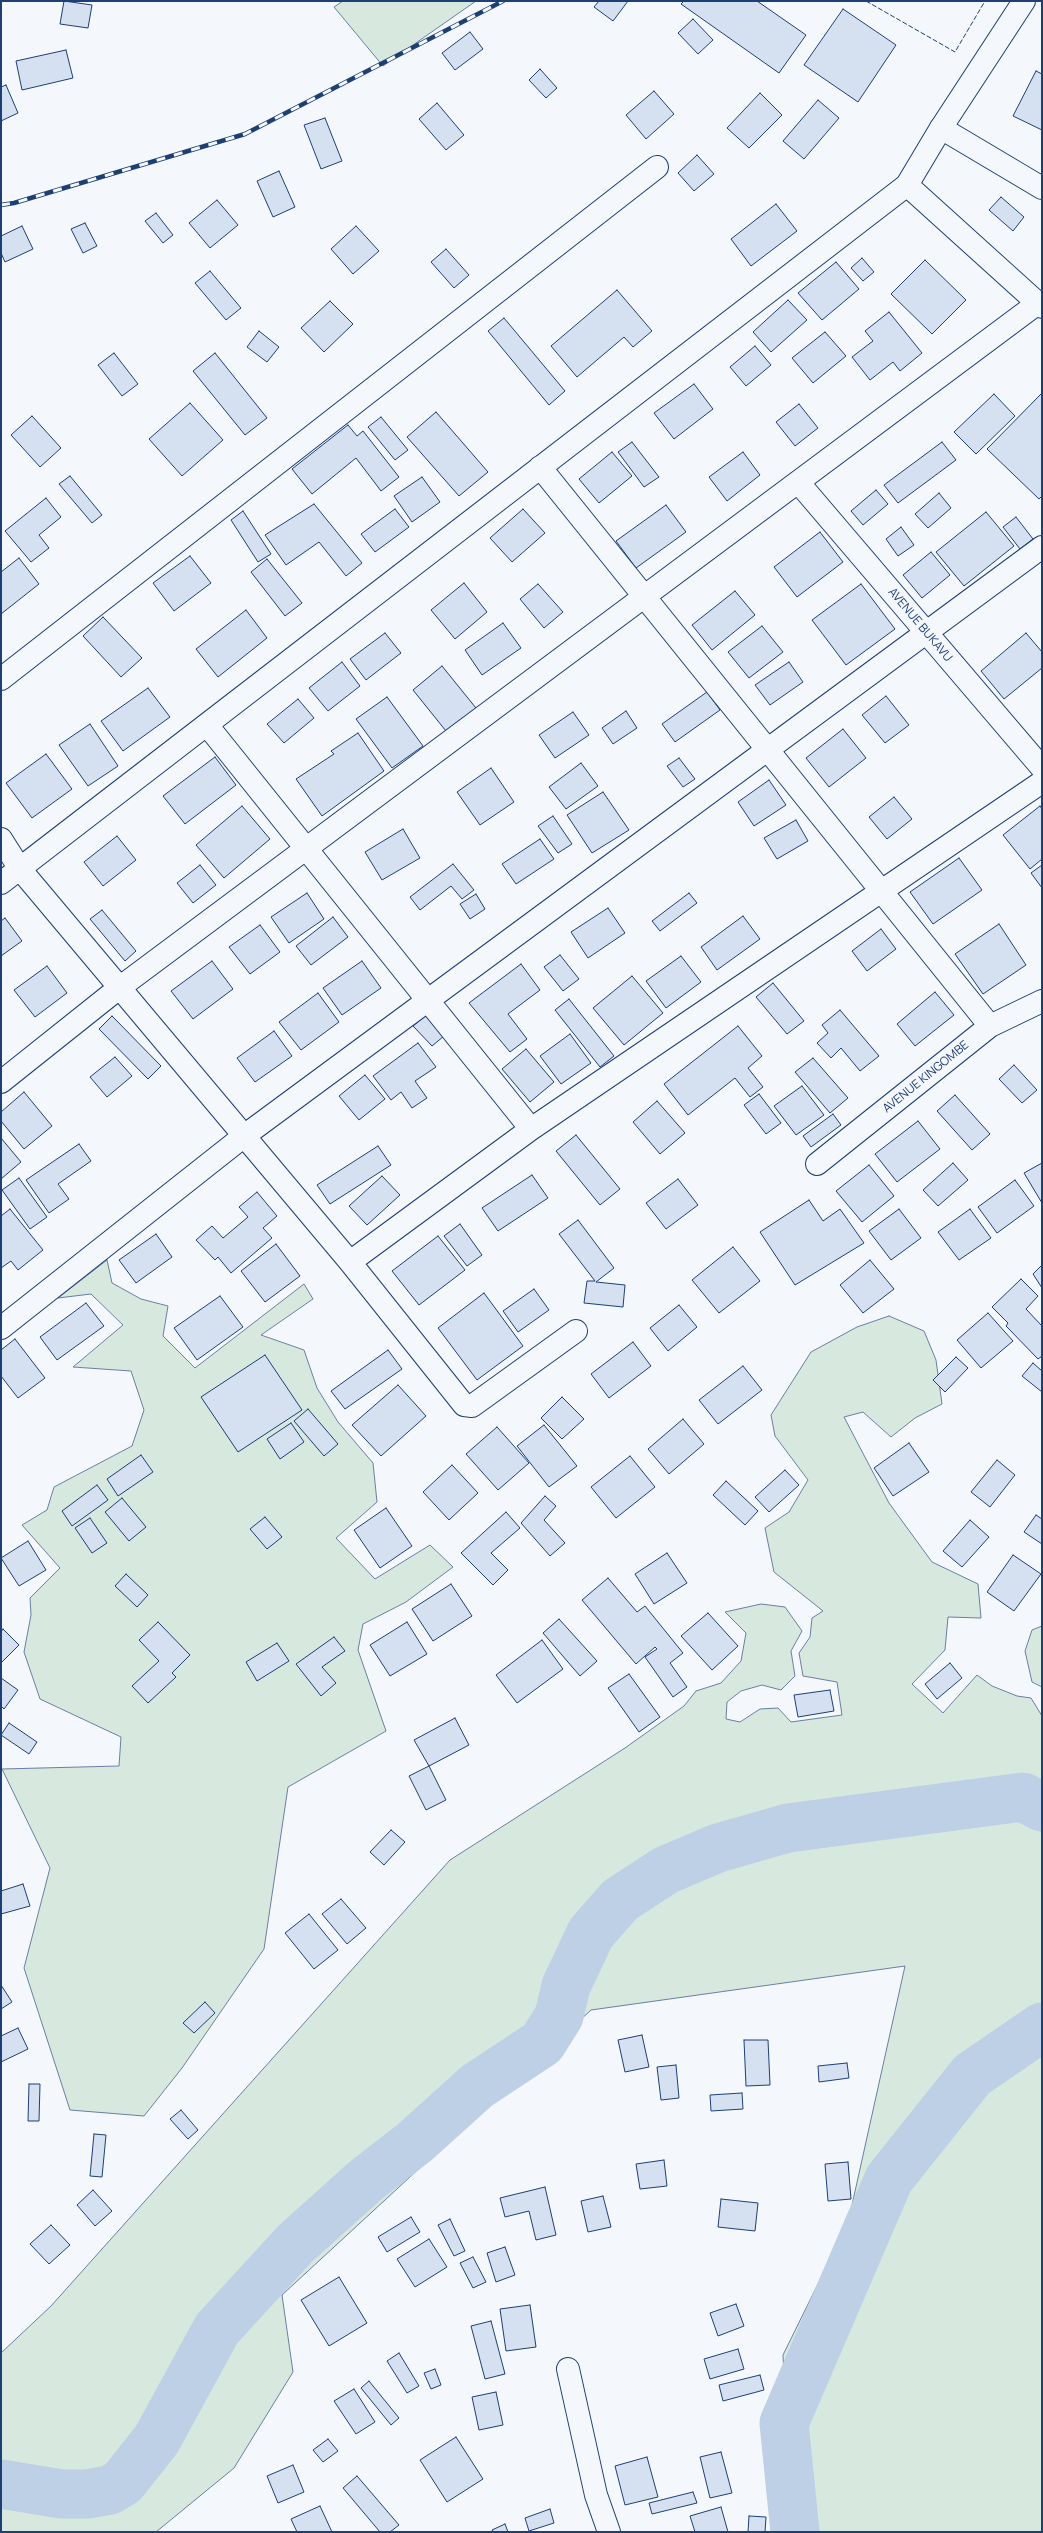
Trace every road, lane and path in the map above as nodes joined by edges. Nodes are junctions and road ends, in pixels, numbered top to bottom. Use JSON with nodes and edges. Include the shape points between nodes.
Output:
{"nodes":[{"id":1,"x":1024,"y":1,"type":"edge"},
{"id":2,"x":941,"y":128,"type":"junction"},
{"id":3,"x":657,"y":167,"type":"dead end"},
{"id":4,"x":907,"y":185,"type":"junction"},
{"id":5,"x":1042,"y":188,"type":"edge"},
{"id":6,"x":1040,"y":305,"type":"edge"},
{"id":7,"x":540,"y":467,"type":"junction"},
{"id":8,"x":798,"y":482,"type":"junction"},
{"id":9,"x":1042,"y":547,"type":"edge"},
{"id":10,"x":644,"y":596,"type":"junction"},
{"id":11,"x":926,"y":632,"type":"junction"},
{"id":12,"x":1,"y":679,"type":"edge"},
{"id":13,"x":207,"y":725,"type":"junction"},
{"id":14,"x":767,"y":750,"type":"junction"},
{"id":15,"x":1042,"y":768,"type":"edge"},
{"id":16,"x":1042,"y":782,"type":"edge"},
{"id":17,"x":1,"y":839,"type":"edge"},
{"id":18,"x":306,"y":849,"type":"junction"},
{"id":19,"x":20,"y":868,"type":"junction"},
{"id":20,"x":1,"y":883,"type":"edge"},
{"id":21,"x":880,"y":890,"type":"junction"},
{"id":22,"x":118,"y":988,"type":"junction"},
{"id":23,"x":428,"y":1000,"type":"junction"},
{"id":24,"x":1042,"y":1001,"type":"edge"},
{"id":25,"x":990,"y":1026,"type":"junction"},
{"id":26,"x":1,"y":1082,"type":"edge"},
{"id":27,"x":532,"y":1129,"type":"junction"},
{"id":28,"x":244,"y":1136,"type":"junction"},
{"id":29,"x":817,"y":1164,"type":"dead end"},
{"id":30,"x":350,"y":1262,"type":"junction"},
{"id":31,"x":1,"y":1328,"type":"edge"},
{"id":32,"x":576,"y":1331,"type":"dead end"},
{"id":33,"x":568,"y":2369,"type":"dead end"},
{"id":34,"x":609,"y":2532,"type":"edge"}],
"edges":[{"from":1,"to":2,"type":"street"},
{"from":2,"to":4,"type":"street"},
{"from":2,"to":5,"type":"street"},
{"from":3,"to":12,"type":"street"},
{"from":4,"to":6,"type":"street"},
{"from":4,"to":7,"type":"street"},
{"from":6,"to":8,"type":"street"},
{"from":7,"to":10,"type":"street"},
{"from":7,"to":13,"type":"street"},
{"from":8,"to":10,"type":"street"},
{"from":8,"to":11,"type":"street","name":"AVENUE BUKAVU"},
{"from":9,"to":11,"type":"street"},
{"from":10,"to":14,"type":"street"},
{"from":10,"to":18,"type":"street"},
{"from":11,"to":14,"type":"street"},
{"from":11,"to":15,"type":"street","name":"AVENUE BUKAVU"},
{"from":13,"to":18,"type":"street"},
{"from":13,"to":19,"type":"street"},
{"from":14,"to":21,"type":"street"},
{"from":14,"to":23,"type":"street"},
{"from":16,"to":21,"type":"street"},
{"from":17,"to":19,"type":"street"},
{"from":18,"to":22,"type":"street"},
{"from":18,"to":23,"type":"street"},
{"from":19,"to":20,"type":"street"},
{"from":19,"to":22,"type":"street"},
{"from":21,"to":25,"type":"street"},
{"from":21,"to":27,"type":"street"},
{"from":22,"to":26,"type":"street"},
{"from":22,"to":28,"type":"street"},
{"from":23,"to":27,"type":"street"},
{"from":23,"to":28,"type":"street"},
{"from":24,"to":25,"type":"street","name":"AVENUE KINGOMBE"},
{"from":25,"to":29,"type":"street","name":"AVENUE KINGOMBE"},
{"from":27,"to":30,"type":"street"},
{"from":28,"to":30,"type":"street"},
{"from":28,"to":31,"type":"street"},
{"from":30,"to":32,"type":"street","via":[[464,1405],[472,1406]]},
{"from":33,"to":34,"type":"street","via":[[596,2495]]}]}
